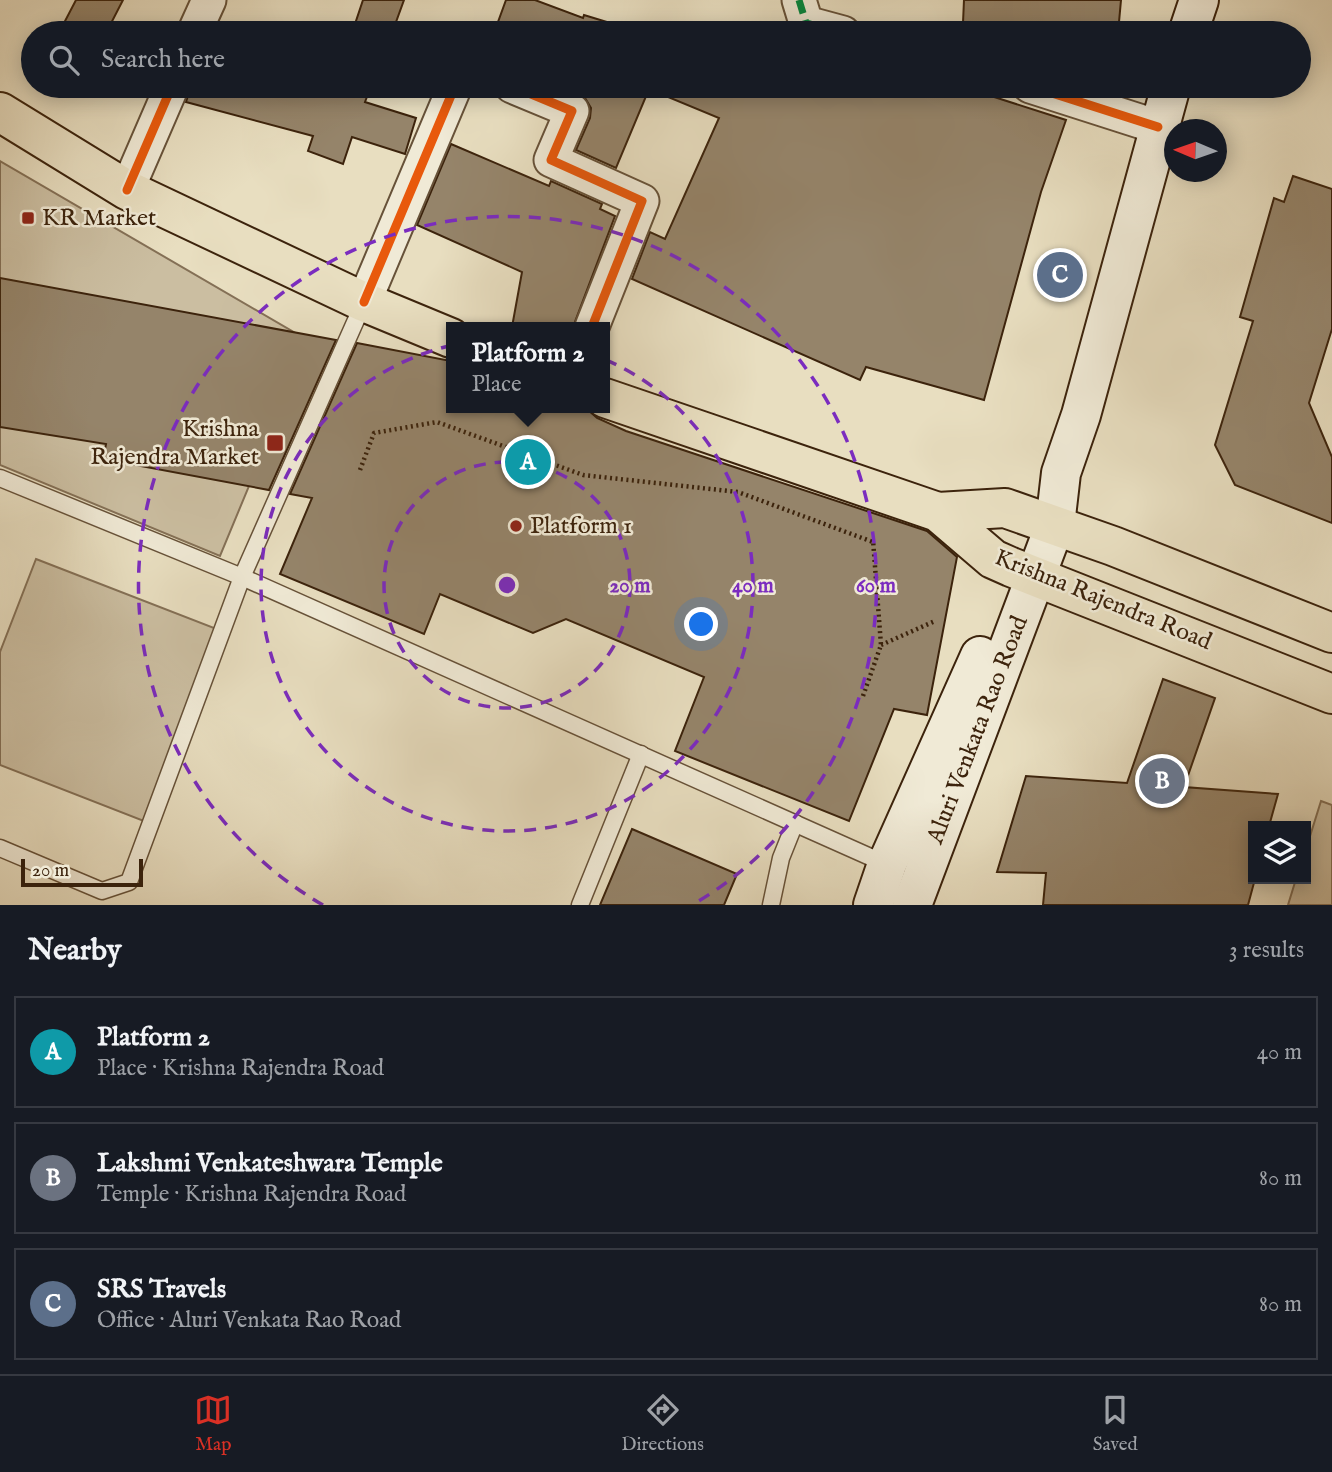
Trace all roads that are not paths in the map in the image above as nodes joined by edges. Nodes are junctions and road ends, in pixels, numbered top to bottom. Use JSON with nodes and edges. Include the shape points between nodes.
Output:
{"nodes":[{"id":1,"x":209,"y":0,"type":"edge"},
{"id":2,"x":799,"y":0,"type":"edge"},
{"id":3,"x":1199,"y":0,"type":"edge"},
{"id":4,"x":199,"y":21,"type":"edge"},
{"id":5,"x":805,"y":21,"type":"edge"},
{"id":6,"x":1192,"y":21,"type":"edge"},
{"id":7,"x":167,"y":98,"type":"edge"},
{"id":8,"x":450,"y":98,"type":"edge"},
{"id":9,"x":541,"y":98,"type":"edge"},
{"id":10,"x":1067,"y":98,"type":"edge"},
{"id":11,"x":1167,"y":98,"type":"edge"},
{"id":12,"x":0,"y":112,"type":"edge"},
{"id":13,"x":1157,"y":127,"type":"junction"},
{"id":14,"x":127,"y":190,"type":"junction"},
{"id":15,"x":364,"y":302,"type":"junction"},
{"id":16,"x":594,"y":322,"type":"edge"},
{"id":17,"x":446,"y":336,"type":"edge"},
{"id":18,"x":610,"y":400,"type":"edge"},
{"id":19,"x":0,"y":478,"type":"edge"},
{"id":20,"x":938,"y":512,"type":"junction"},
{"id":21,"x":1044,"y":521,"type":"junction"},
{"id":22,"x":1024,"y":572,"type":"junction"},
{"id":23,"x":242,"y":577,"type":"junction"},
{"id":24,"x":1332,"y":633,"type":"edge"},
{"id":25,"x":1332,"y":694,"type":"edge"},
{"id":26,"x":641,"y":754,"type":"junction"},
{"id":27,"x":795,"y":823,"type":"junction"},
{"id":28,"x":0,"y":848,"type":"edge"},
{"id":29,"x":905,"y":878,"type":"edge"},
{"id":30,"x":580,"y":905,"type":"edge"},
{"id":31,"x":771,"y":905,"type":"edge"},
{"id":32,"x":873,"y":905,"type":"edge"}],
"edges":[{"from":1,"to":4,"type":"street"},
{"from":2,"to":5,"type":"street"},
{"from":3,"to":6,"type":"main road"},
{"from":7,"to":14,"type":"street"},
{"from":8,"to":15,"type":"street"},
{"from":9,"to":16,"type":"street","via":[[572,111],[551,160],[642,201]]},
{"from":10,"to":13,"type":"street"},
{"from":11,"to":13,"type":"main road","name":"Aluri Venkata Rao Road"},
{"from":12,"to":14,"type":"main road"},
{"from":13,"to":21,"type":"main road","name":"Aluri Venkata Rao Road","via":[[1081,415]]},
{"from":14,"to":15,"type":"main road"},
{"from":15,"to":17,"type":"main road"},
{"from":15,"to":23,"type":"lane"},
{"from":18,"to":20,"type":"main road","name":"Krishna Rajendra Road"},
{"from":19,"to":23,"type":"lane"},
{"from":20,"to":21,"type":"main road","via":[[1005,508]]},
{"from":20,"to":22,"type":"main road","name":"Krishna Rajendra Road","via":[[993,559]]},
{"from":21,"to":22,"type":"main road","name":"Aluri Venkata Rao Road"},
{"from":21,"to":24,"type":"main road"},
{"from":22,"to":25,"type":"main road","name":"Krishna Rajendra Road"},
{"from":22,"to":29,"type":"main road","name":"Aluri Venkata Rao Road"},
{"from":23,"to":26,"type":"lane"},
{"from":23,"to":28,"type":"lane","via":[[129,883],[102,891]]},
{"from":26,"to":27,"type":"lane"},
{"from":26,"to":30,"type":"lane"},
{"from":27,"to":29,"type":"lane"},
{"from":27,"to":31,"type":"lane","via":[[781,858]]},
{"from":29,"to":32,"type":"main road","name":"Aluri Venkata Rao Road"}]}
